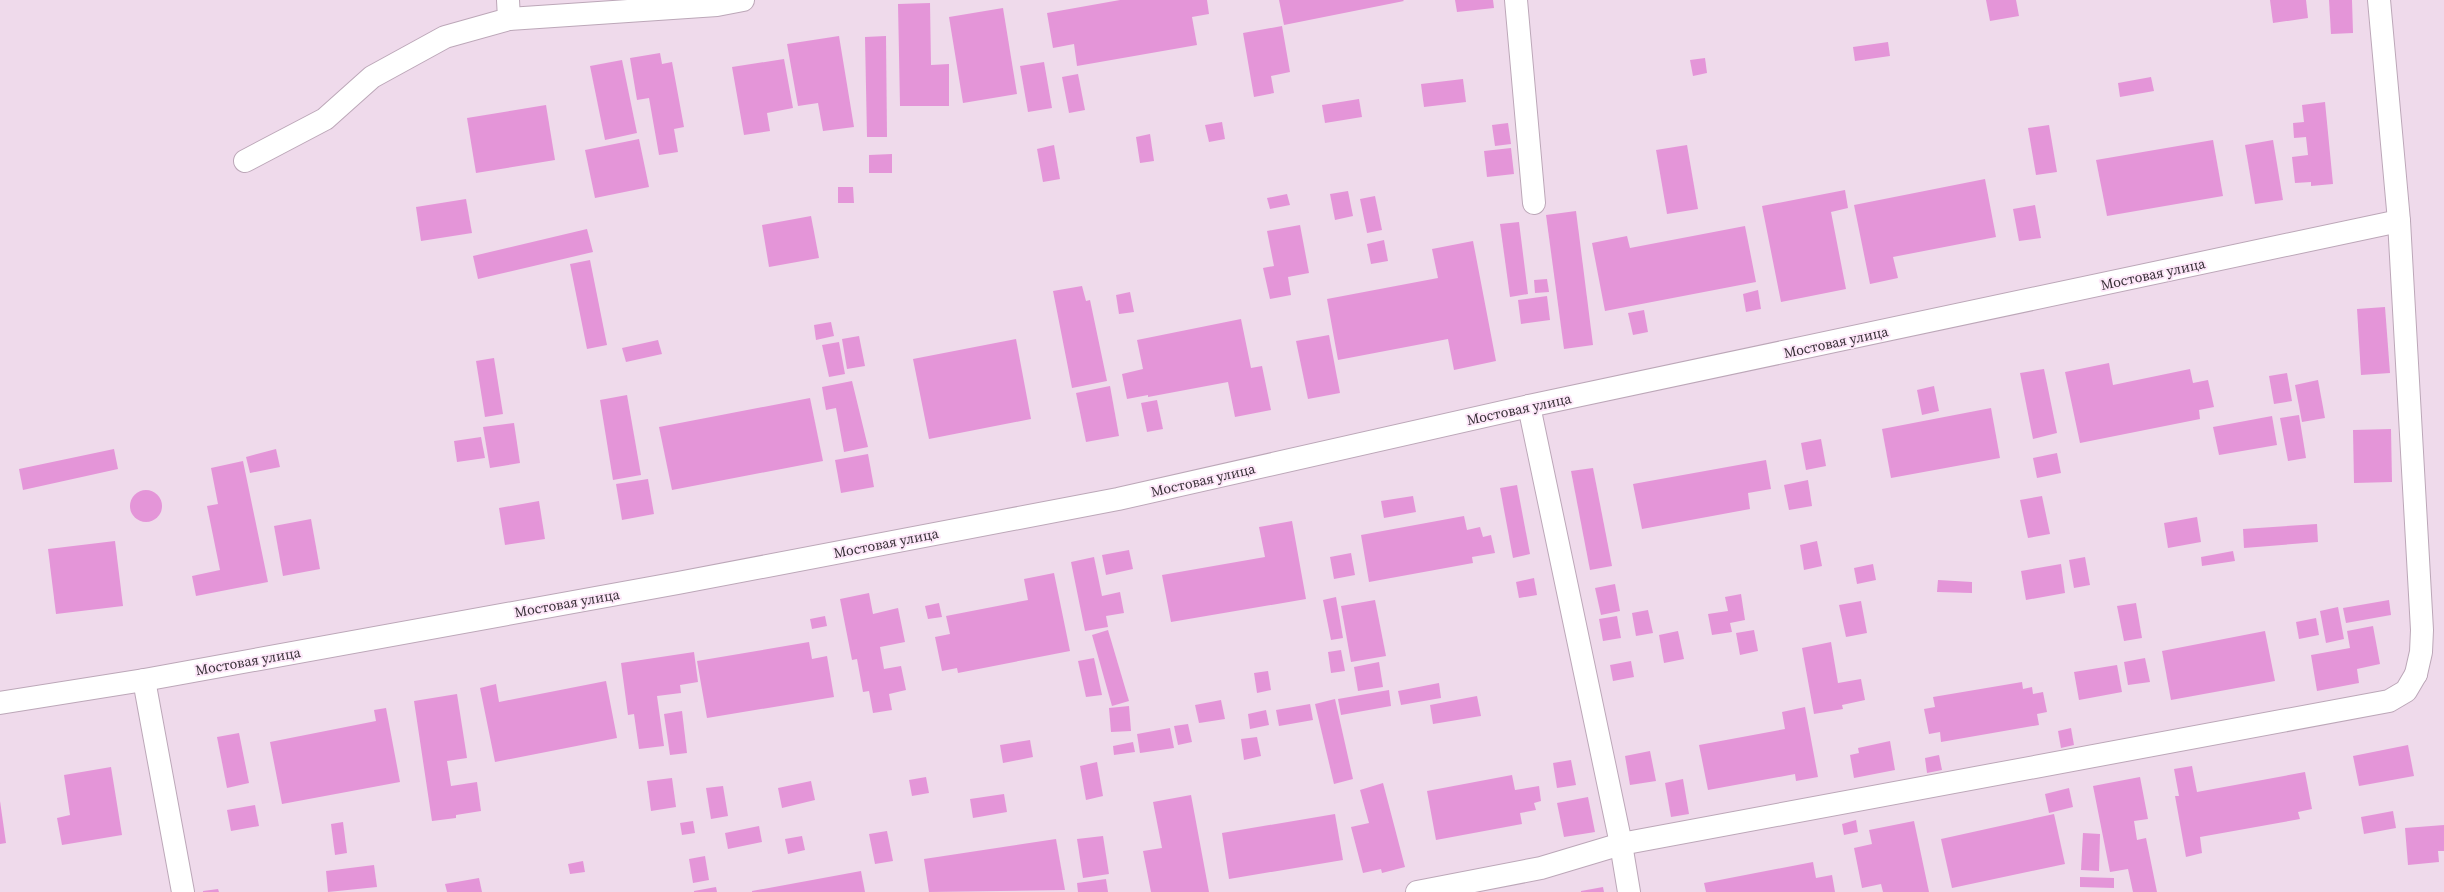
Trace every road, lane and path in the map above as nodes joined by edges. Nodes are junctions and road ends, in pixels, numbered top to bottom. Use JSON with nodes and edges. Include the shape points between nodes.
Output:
{"nodes":[{"id":1,"x":744,"y":0,"type":"edge"},
{"id":2,"x":1516,"y":0,"type":"edge"},
{"id":3,"x":2379,"y":0,"type":"edge"},
{"id":4,"x":509,"y":9,"type":"edge"},
{"id":5,"x":245,"y":162,"type":"dead end"},
{"id":6,"x":1534,"y":204,"type":"dead end"},
{"id":7,"x":2399,"y":221,"type":"junction"},
{"id":8,"x":1529,"y":406,"type":"junction"},
{"id":9,"x":144,"y":680,"type":"junction"},
{"id":10,"x":0,"y":704,"type":"edge"},
{"id":11,"x":1621,"y":844,"type":"junction"},
{"id":12,"x":183,"y":892,"type":"edge"},
{"id":13,"x":1417,"y":892,"type":"edge"},
{"id":14,"x":1628,"y":892,"type":"edge"}],
"edges":[{"from":1,"to":4,"type":"street","via":[[717,5]]},
{"from":2,"to":6,"type":"street"},
{"from":3,"to":7,"type":"street"},
{"from":4,"to":5,"type":"street","via":[[445,38],[372,77],[325,119]]},
{"from":7,"to":8,"type":"street","name":"Мостовая улица"},
{"from":7,"to":11,"type":"street","via":[[2422,630],[2416,674],[2406,691],[2388,701]]},
{"from":8,"to":9,"type":"street","name":"Мостовая улица","via":[[1118,499]]},
{"from":8,"to":11,"type":"street"},
{"from":9,"to":10,"type":"street","name":"Мостовая улица"},
{"from":9,"to":12,"type":"street"},
{"from":11,"to":13,"type":"street","via":[[1541,868]]},
{"from":11,"to":14,"type":"street"}]}
